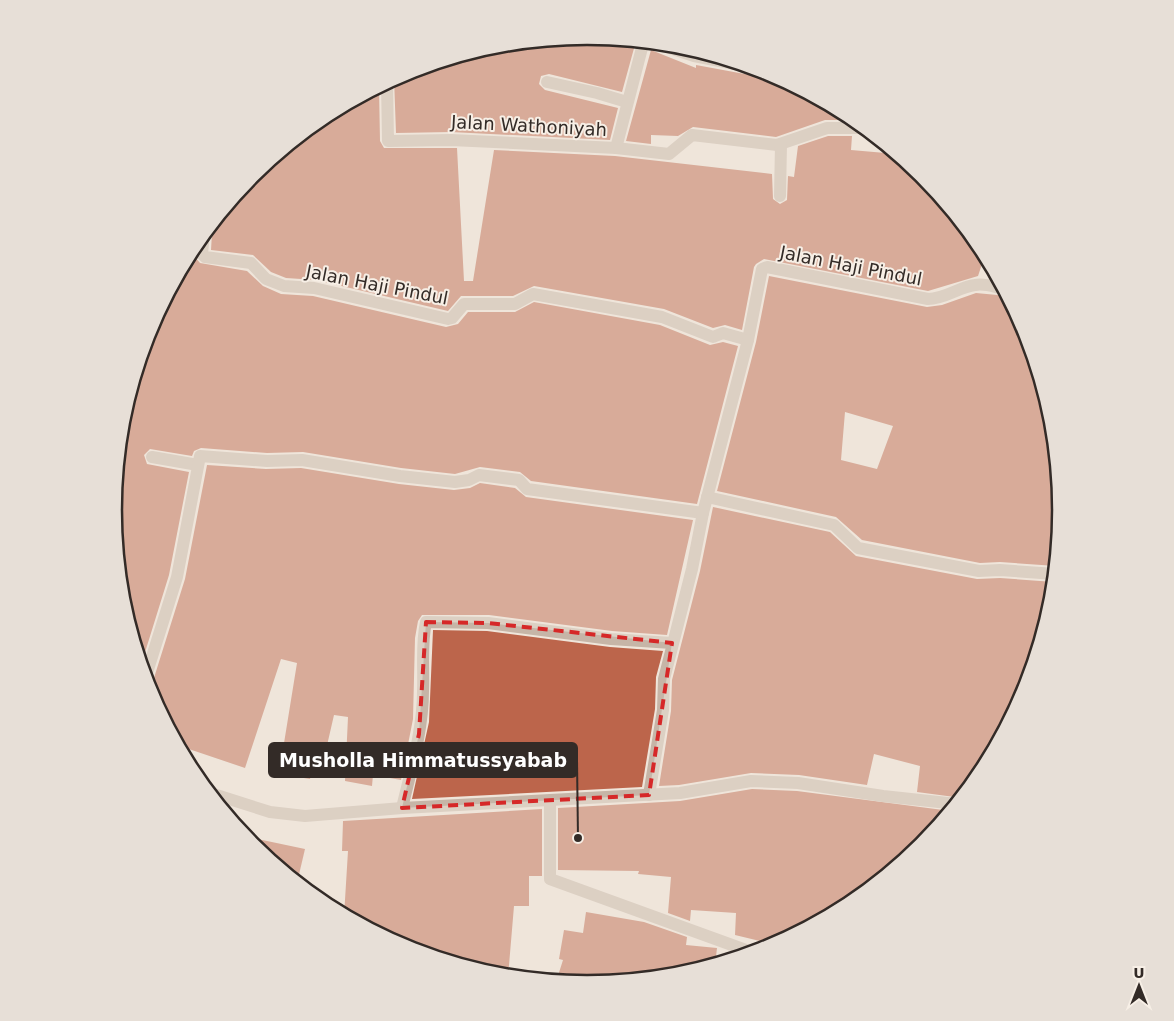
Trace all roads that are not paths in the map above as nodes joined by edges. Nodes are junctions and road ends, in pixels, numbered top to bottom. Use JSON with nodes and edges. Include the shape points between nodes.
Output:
{"nodes":[{"id":1,"x":642,"y":48,"type":"edge"},
{"id":2,"x":547,"y":82,"type":"dead end"},
{"id":3,"x":387,"y":90,"type":"edge"},
{"id":4,"x":627,"y":102,"type":"junction"},
{"id":5,"x":853,"y":128,"type":"edge"},
{"id":6,"x":781,"y":144,"type":"junction"},
{"id":7,"x":616,"y":148,"type":"junction"},
{"id":8,"x":780,"y":196,"type":"dead end"},
{"id":9,"x":203,"y":248,"type":"edge"},
{"id":10,"x":994,"y":286,"type":"edge"},
{"id":11,"x":748,"y":340,"type":"junction"},
{"id":12,"x":152,"y":457,"type":"dead end"},
{"id":13,"x":198,"y":465,"type":"junction"},
{"id":14,"x":707,"y":497,"type":"junction"},
{"id":15,"x":703,"y":513,"type":"junction"},
{"id":16,"x":1049,"y":574,"type":"edge"},
{"id":17,"x":672,"y":643,"type":"junction"},
{"id":18,"x":149,"y":667,"type":"edge"},
{"id":19,"x":649,"y":795,"type":"junction"},
{"id":20,"x":219,"y":796,"type":"edge"},
{"id":21,"x":550,"y":802,"type":"junction"},
{"id":22,"x":948,"y":803,"type":"edge"},
{"id":23,"x":402,"y":808,"type":"junction"},
{"id":24,"x":743,"y":949,"type":"edge"}],
"edges":[{"from":1,"to":4,"type":"street","name":"Jalan Wathoniyah"},
{"from":2,"to":4,"type":"street"},
{"from":3,"to":7,"type":"street","name":"Jalan Wathoniyah","via":[[388,141],[451,140]]},
{"from":4,"to":7,"type":"street","name":"Jalan Wathoniyah"},
{"from":5,"to":6,"type":"street","via":[[827,128]]},
{"from":6,"to":7,"type":"street","via":[[692,135],[669,154]]},
{"from":6,"to":8,"type":"street"},
{"from":9,"to":11,"type":"street","name":"Jalan Haji Pindul","via":[[202,256],[251,263],[261,276],[281,285],[314,288],[448,319],[464,304],[515,304],[533,294],[639,312],[670,319],[713,337],[723,333]]},
{"from":10,"to":11,"type":"street","name":"Jalan Haji Pindul","via":[[974,285],[928,299],[767,267],[762,269]]},
{"from":11,"to":14,"type":"street"},
{"from":12,"to":13,"type":"street"},
{"from":13,"to":15,"type":"street","via":[[200,456],[267,462],[302,460],[455,482],[485,475],[519,480],[530,489]]},
{"from":13,"to":18,"type":"street","via":[[177,577]]},
{"from":14,"to":15,"type":"street"},
{"from":14,"to":16,"type":"street","via":[[834,525],[858,548],[980,571]]},
{"from":15,"to":17,"type":"street"},
{"from":17,"to":19,"type":"street","via":[[664,679],[663,710]]},
{"from":17,"to":23,"type":"street","via":[[611,639],[488,623],[426,622],[419,734]]},
{"from":19,"to":21,"type":"street"},
{"from":19,"to":22,"type":"street","via":[[751,781],[776,781]]},
{"from":20,"to":23,"type":"street","via":[[287,816]]},
{"from":21,"to":23,"type":"street"},
{"from":21,"to":24,"type":"street","via":[[550,879]]}]}
